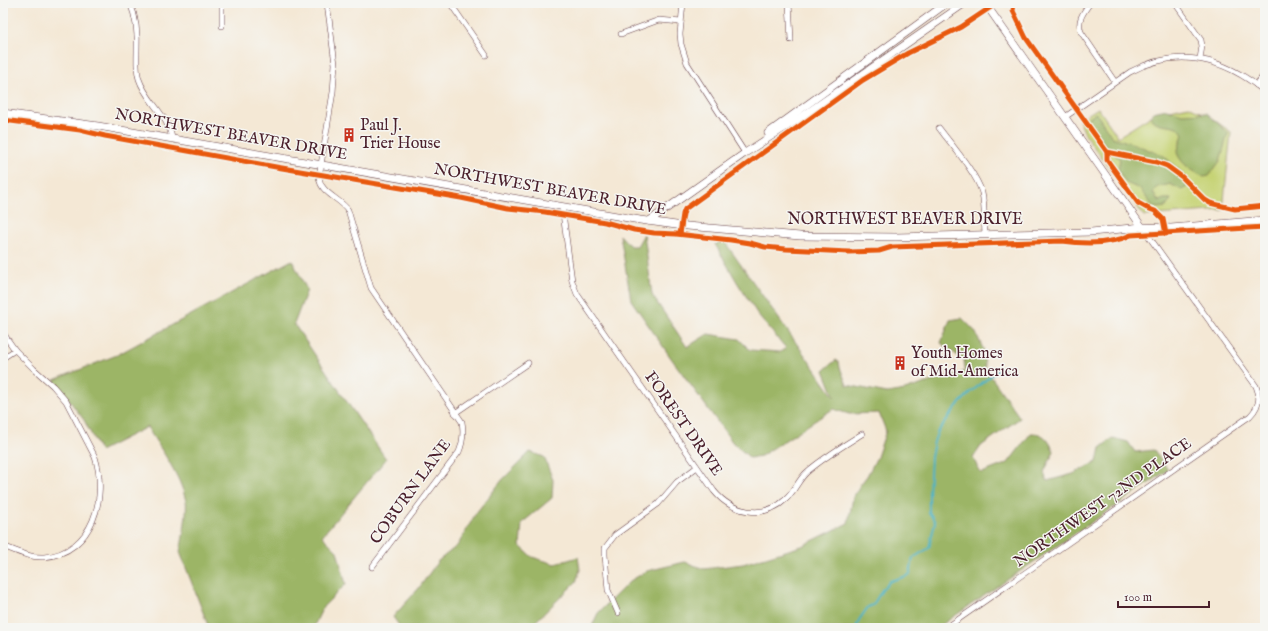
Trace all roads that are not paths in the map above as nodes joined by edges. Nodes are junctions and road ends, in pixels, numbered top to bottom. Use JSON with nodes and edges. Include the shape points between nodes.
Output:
{"nodes":[{"id":1,"x":130,"y":3,"type":"edge"},
{"id":2,"x":222,"y":3,"type":"edge"},
{"id":3,"x":327,"y":3,"type":"edge"},
{"id":4,"x":450,"y":3,"type":"edge"},
{"id":5,"x":683,"y":3,"type":"edge"},
{"id":6,"x":789,"y":3,"type":"edge"},
{"id":7,"x":947,"y":3,"type":"edge"},
{"id":8,"x":965,"y":3,"type":"edge"},
{"id":9,"x":985,"y":3,"type":"edge"},
{"id":10,"x":1090,"y":3,"type":"edge"},
{"id":11,"x":1175,"y":3,"type":"edge"},
{"id":12,"x":681,"y":22,"type":"junction"},
{"id":13,"x":222,"y":26,"type":"dead end"},
{"id":14,"x":621,"y":34,"type":"dead end"},
{"id":15,"x":791,"y":40,"type":"dead end"},
{"id":16,"x":486,"y":55,"type":"dead end"},
{"id":17,"x":1200,"y":59,"type":"junction"},
{"id":18,"x":1265,"y":74,"type":"edge"},
{"id":19,"x":1115,"y":82,"type":"junction"},
{"id":20,"x":1256,"y":85,"type":"junction"},
{"id":21,"x":1265,"y":92,"type":"edge"},
{"id":22,"x":3,"y":113,"type":"edge"},
{"id":23,"x":1065,"y":118,"type":"junction"},
{"id":24,"x":939,"y":128,"type":"dead end"},
{"id":25,"x":172,"y":138,"type":"junction"},
{"id":26,"x":746,"y":153,"type":"junction"},
{"id":27,"x":320,"y":165,"type":"junction"},
{"id":28,"x":562,"y":206,"type":"junction"},
{"id":29,"x":649,"y":221,"type":"junction"},
{"id":30,"x":1263,"y":221,"type":"edge"},
{"id":31,"x":1142,"y":227,"type":"junction"},
{"id":32,"x":1265,"y":228,"type":"edge"},
{"id":33,"x":985,"y":234,"type":"junction"},
{"id":34,"x":3,"y":333,"type":"edge"},
{"id":35,"x":15,"y":350,"type":"junction"},
{"id":36,"x":3,"y":358,"type":"edge"},
{"id":37,"x":528,"y":363,"type":"dead end"},
{"id":38,"x":455,"y":413,"type":"junction"},
{"id":39,"x":862,"y":434,"type":"dead end"},
{"id":40,"x":697,"y":467,"type":"junction"},
{"id":41,"x":3,"y":546,"type":"edge"},
{"id":42,"x":372,"y":567,"type":"dead end"},
{"id":43,"x":618,"y":613,"type":"dead end"},
{"id":44,"x":946,"y":628,"type":"edge"}],
"edges":[{"from":1,"to":25,"type":"street","via":[[137,26],[138,78],[170,128]]},
{"from":2,"to":13,"type":"street"},
{"from":3,"to":27,"type":"street","name":"COBURN LANE","via":[[334,49],[334,78]]},
{"from":4,"to":16,"type":"street"},
{"from":5,"to":12,"type":"street"},
{"from":6,"to":15,"type":"street"},
{"from":7,"to":26,"type":"main road","via":[[759,140]]},
{"from":8,"to":26,"type":"main road"},
{"from":9,"to":23,"type":"main road"},
{"from":10,"to":19,"type":"street","via":[[1081,16],[1081,32]]},
{"from":11,"to":17,"type":"street","via":[[1201,40]]},
{"from":12,"to":14,"type":"street","via":[[659,20]]},
{"from":12,"to":26,"type":"street","via":[[681,44],[687,62]]},
{"from":17,"to":19,"type":"street","via":[[1175,57],[1152,62]]},
{"from":17,"to":20,"type":"street","via":[[1233,70]]},
{"from":18,"to":20,"type":"street"},
{"from":19,"to":23,"type":"street"},
{"from":20,"to":21,"type":"street"},
{"from":22,"to":25,"type":"main road","name":"NORTHWEST BEAVER DRIVE"},
{"from":23,"to":31,"type":"main road"},
{"from":24,"to":33,"type":"street","via":[[981,189]]},
{"from":25,"to":27,"type":"main road","name":"NORTHWEST BEAVER DRIVE"},
{"from":26,"to":29,"type":"main road"},
{"from":27,"to":28,"type":"main road","name":"NORTHWEST BEAVER DRIVE"},
{"from":27,"to":38,"type":"street","name":"COBURN LANE","via":[[319,177],[322,186],[345,205],[351,216],[371,288]]},
{"from":28,"to":29,"type":"main road","name":"NORTHWEST BEAVER DRIVE"},
{"from":28,"to":40,"type":"street","name":"FOREST DRIVE","via":[[572,281],[577,294]]},
{"from":29,"to":33,"type":"main road","name":"NORTHWEST BEAVER DRIVE","via":[[800,236],[896,237]]},
{"from":30,"to":31,"type":"main road","name":"NORTHWEST BEAVER DRIVE","via":[[1166,228]]},
{"from":30,"to":32,"type":"street"},
{"from":31,"to":33,"type":"main road","name":"NORTHWEST BEAVER DRIVE","via":[[1091,232]]},
{"from":31,"to":44,"type":"street","name":"NORTHWEST 72ND PLACE","via":[[1256,386],[1260,398],[1257,408],[1250,416]]},
{"from":34,"to":35,"type":"street"},
{"from":35,"to":36,"type":"street"},
{"from":35,"to":41,"type":"street","via":[[54,386],[66,401],[95,457],[101,486],[89,529],[67,550],[43,557],[20,554]]},
{"from":37,"to":38,"type":"street"},
{"from":38,"to":42,"type":"street","name":"COBURN LANE","via":[[463,428],[463,441],[459,452]]},
{"from":39,"to":40,"type":"street","name":"FOREST DRIVE","via":[[812,468],[787,498],[774,507],[758,512],[741,510],[726,503]]},
{"from":40,"to":43,"type":"street","via":[[677,482],[658,504],[615,534],[605,548],[608,590]]}]}
